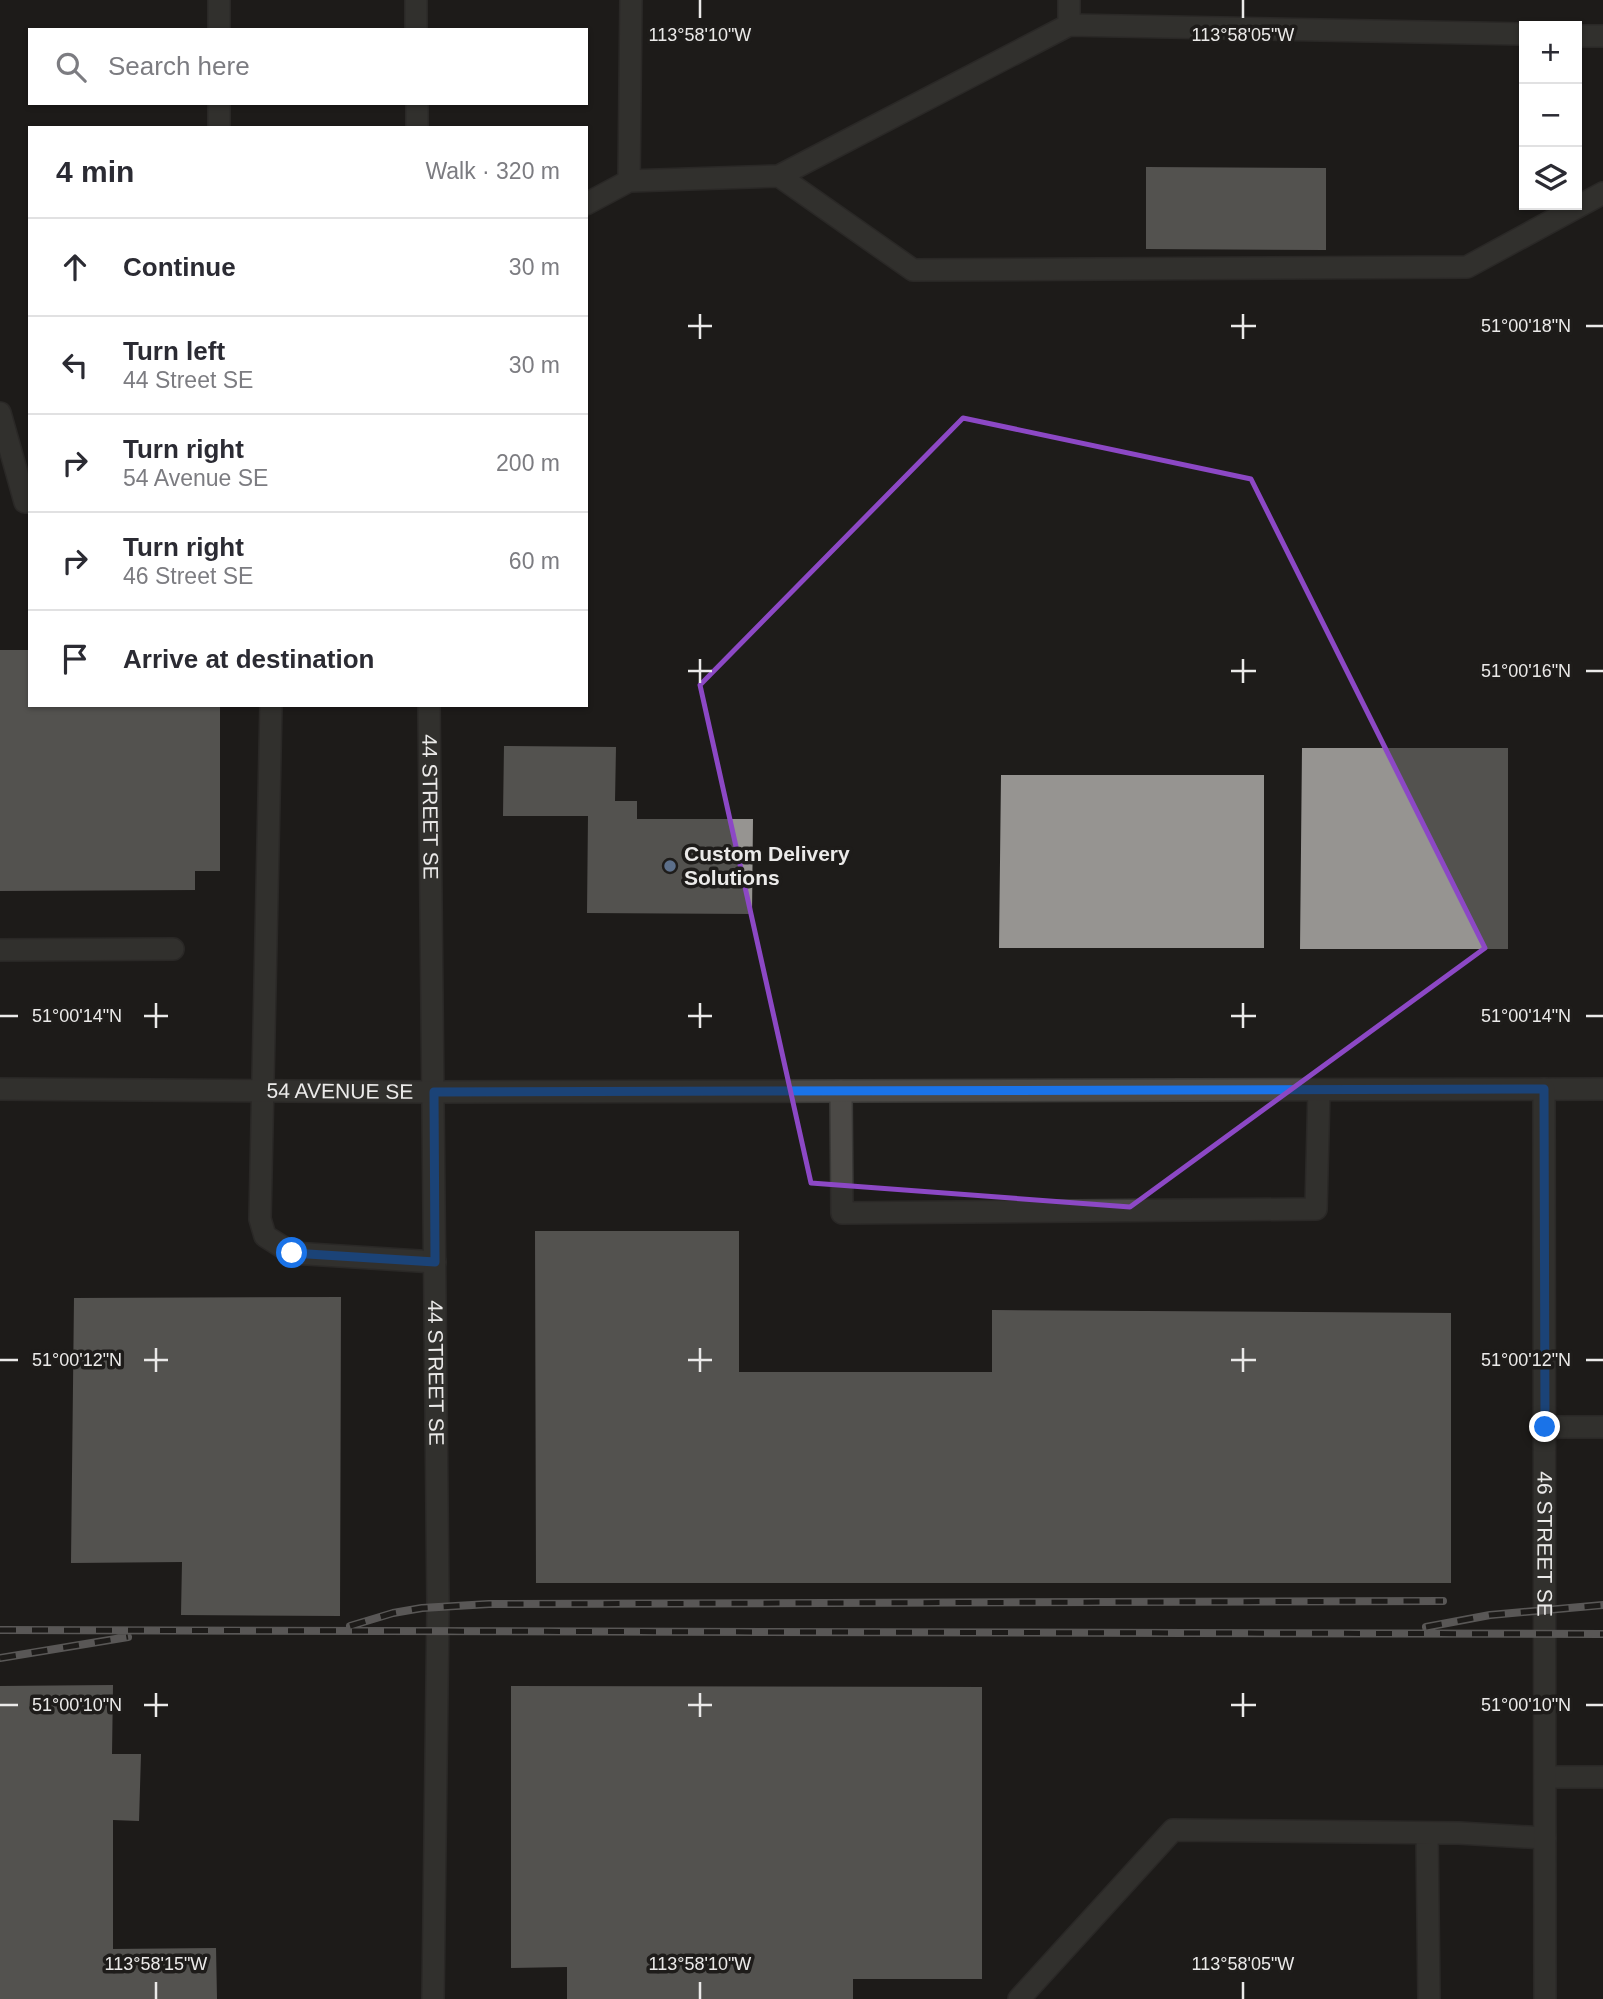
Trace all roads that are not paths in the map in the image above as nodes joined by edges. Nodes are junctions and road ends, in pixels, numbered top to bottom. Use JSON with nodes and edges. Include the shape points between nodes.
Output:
{"nodes":[{"id":1,"x":219,"y":0,"type":"edge"},
{"id":2,"x":416,"y":0,"type":"edge"},
{"id":3,"x":631,"y":0,"type":"edge"},
{"id":4,"x":1069,"y":0,"type":"edge"},
{"id":5,"x":1069,"y":25,"type":"junction"},
{"id":6,"x":219,"y":28,"type":"edge"},
{"id":7,"x":416,"y":28,"type":"edge"},
{"id":8,"x":1519,"y":34,"type":"edge"},
{"id":9,"x":1582,"y":36,"type":"edge"},
{"id":10,"x":1603,"y":36,"type":"edge"},
{"id":11,"x":219,"y":105,"type":"edge"},
{"id":12,"x":417,"y":105,"type":"edge"},
{"id":13,"x":219,"y":126,"type":"edge"},
{"id":14,"x":417,"y":126,"type":"edge"},
{"id":15,"x":779,"y":176,"type":"junction"},
{"id":16,"x":629,"y":181,"type":"junction"},
{"id":17,"x":1603,"y":193,"type":"edge"},
{"id":18,"x":588,"y":203,"type":"edge"},
{"id":19,"x":0,"y":413,"type":"edge"},
{"id":20,"x":28,"y":502,"type":"edge"},
{"id":21,"x":271,"y":707,"type":"edge"},
{"id":22,"x":429,"y":707,"type":"edge"},
{"id":23,"x":173,"y":948,"type":"dead end"},
{"id":24,"x":0,"y":950,"type":"edge"},
{"id":25,"x":0,"y":1089,"type":"edge"},
{"id":26,"x":1544,"y":1089,"type":"junction"},
{"id":27,"x":1603,"y":1089,"type":"edge"},
{"id":28,"x":1319,"y":1090,"type":"junction"},
{"id":29,"x":264,"y":1091,"type":"junction"},
{"id":30,"x":841,"y":1091,"type":"junction"},
{"id":31,"x":434,"y":1092,"type":"junction"},
{"id":32,"x":435,"y":1262,"type":"junction"},
{"id":33,"x":1545,"y":1427,"type":"junction"},
{"id":34,"x":1603,"y":1427,"type":"edge"},
{"id":35,"x":1545,"y":1777,"type":"junction"},
{"id":36,"x":1603,"y":1777,"type":"edge"},
{"id":37,"x":1427,"y":1833,"type":"junction"},
{"id":38,"x":1545,"y":1838,"type":"junction"},
{"id":39,"x":433,"y":1999,"type":"edge"},
{"id":40,"x":1019,"y":1999,"type":"edge"},
{"id":41,"x":1429,"y":1999,"type":"edge"},
{"id":42,"x":1545,"y":1999,"type":"edge"}],
"edges":[{"from":1,"to":6,"type":"street"},
{"from":2,"to":7,"type":"street"},
{"from":3,"to":16,"type":"street"},
{"from":4,"to":5,"type":"street"},
{"from":5,"to":8,"type":"street"},
{"from":5,"to":15,"type":"street"},
{"from":9,"to":10,"type":"street"},
{"from":11,"to":13,"type":"street"},
{"from":12,"to":14,"type":"street"},
{"from":15,"to":16,"type":"street"},
{"from":15,"to":17,"type":"street","via":[[913,270],[1467,267]]},
{"from":16,"to":18,"type":"street"},
{"from":19,"to":20,"type":"street"},
{"from":21,"to":29,"type":"street"},
{"from":22,"to":31,"type":"street","name":"44 STREET SE"},
{"from":23,"to":24,"type":"street"},
{"from":25,"to":29,"type":"street","name":"54 AVENUE SE"},
{"from":26,"to":27,"type":"street","name":"54 AVENUE SE"},
{"from":26,"to":28,"type":"street","name":"54 AVENUE SE"},
{"from":26,"to":33,"type":"street","name":"46 STREET SE"},
{"from":28,"to":30,"type":"street","name":"54 AVENUE SE"},
{"from":28,"to":30,"type":"street","via":[[1317,1209],[856,1213],[842,1213]]},
{"from":29,"to":31,"type":"street","name":"54 AVENUE SE"},
{"from":29,"to":32,"type":"street","via":[[260,1219],[265,1236],[292,1253]]},
{"from":30,"to":31,"type":"street","name":"54 AVENUE SE"},
{"from":31,"to":32,"type":"street","name":"44 STREET SE"},
{"from":32,"to":39,"type":"street","name":"44 STREET SE","via":[[438,1630]]},
{"from":33,"to":34,"type":"street"},
{"from":33,"to":35,"type":"street","name":"46 STREET SE"},
{"from":35,"to":36,"type":"street"},
{"from":35,"to":38,"type":"street","name":"46 STREET SE"},
{"from":37,"to":38,"type":"street"},
{"from":37,"to":40,"type":"street","via":[[1173,1830]]},
{"from":37,"to":41,"type":"street"},
{"from":38,"to":42,"type":"street","name":"46 STREET SE"}]}
